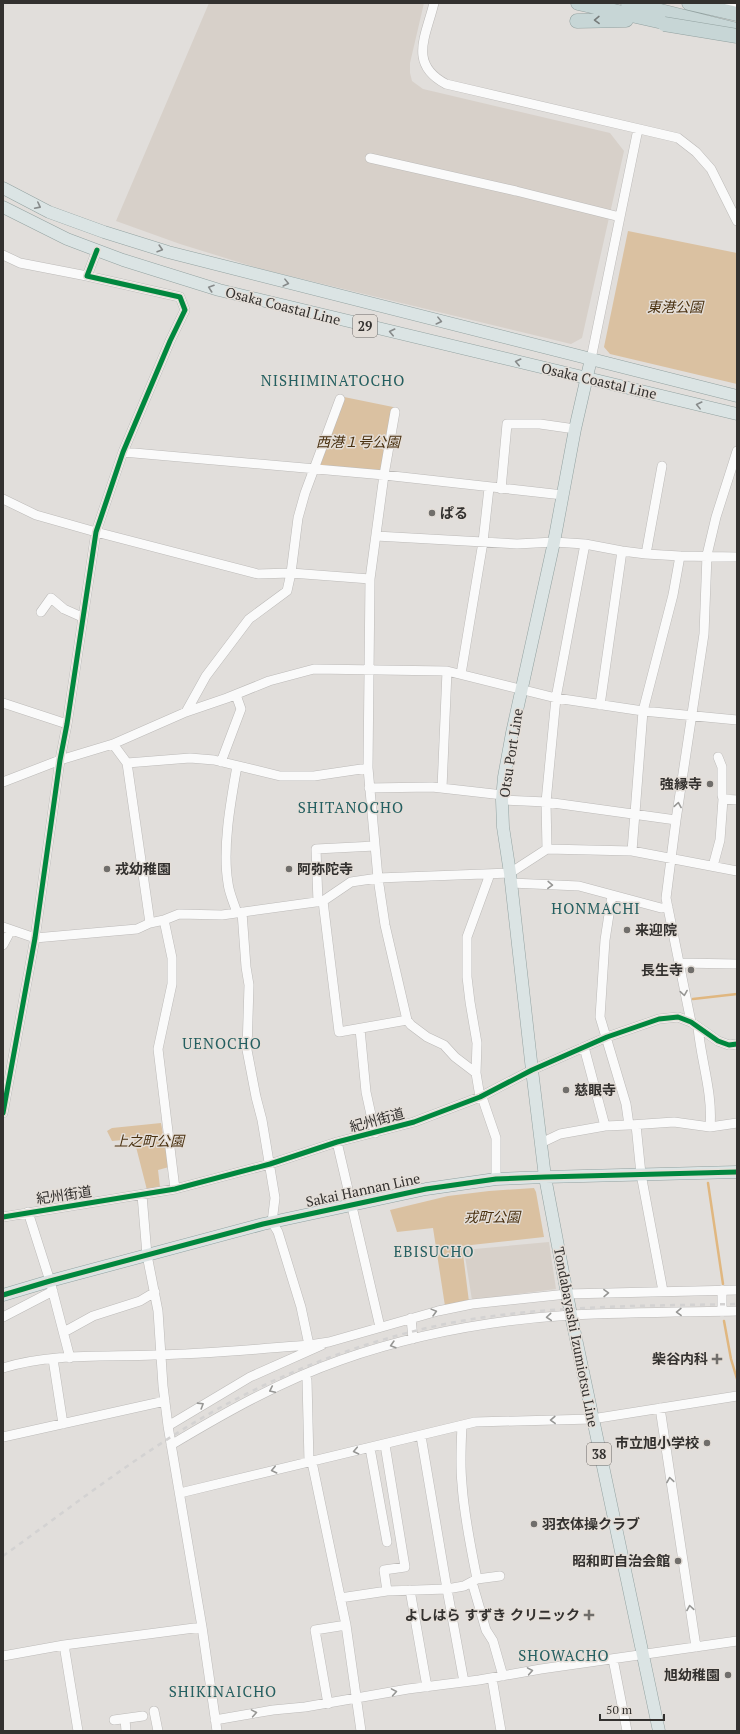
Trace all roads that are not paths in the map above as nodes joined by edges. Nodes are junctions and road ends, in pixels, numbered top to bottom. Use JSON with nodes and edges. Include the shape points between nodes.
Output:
{"nodes":[{"id":1,"x":434,"y":3,"type":"edge"},
{"id":2,"x":578,"y":3,"type":"edge"},
{"id":3,"x":598,"y":3,"type":"edge"},
{"id":4,"x":628,"y":3,"type":"edge"},
{"id":5,"x":689,"y":3,"type":"edge"},
{"id":6,"x":710,"y":3,"type":"edge"},
{"id":7,"x":721,"y":3,"type":"edge"},
{"id":8,"x":737,"y":7,"type":"edge"},
{"id":9,"x":737,"y":13,"type":"edge"},
{"id":10,"x":577,"y":21,"type":"dead end"},
{"id":11,"x":737,"y":30,"type":"edge"},
{"id":12,"x":714,"y":32,"type":"junction"},
{"id":13,"x":737,"y":37,"type":"edge"},
{"id":14,"x":638,"y":129,"type":"junction"},
{"id":15,"x":370,"y":158,"type":"dead end"},
{"id":16,"x":3,"y":188,"type":"edge"},
{"id":17,"x":3,"y":207,"type":"edge"},
{"id":18,"x":620,"y":217,"type":"junction"},
{"id":19,"x":737,"y":222,"type":"edge"},
{"id":20,"x":97,"y":250,"type":"junction"},
{"id":21,"x":3,"y":255,"type":"edge"},
{"id":22,"x":87,"y":276,"type":"junction"},
{"id":23,"x":591,"y":359,"type":"junction"},
{"id":24,"x":586,"y":378,"type":"junction"},
{"id":25,"x":737,"y":396,"type":"edge"},
{"id":26,"x":340,"y":399,"type":"dead end"},
{"id":27,"x":395,"y":412,"type":"dead end"},
{"id":28,"x":737,"y":414,"type":"edge"},
{"id":29,"x":575,"y":429,"type":"junction"},
{"id":30,"x":124,"y":452,"type":"junction"},
{"id":31,"x":737,"y":452,"type":"edge"},
{"id":32,"x":662,"y":466,"type":"dead end"},
{"id":33,"x":314,"y":469,"type":"junction"},
{"id":34,"x":384,"y":476,"type":"junction"},
{"id":35,"x":489,"y":488,"type":"junction"},
{"id":36,"x":501,"y":489,"type":"junction"},
{"id":37,"x":563,"y":495,"type":"junction"},
{"id":38,"x":3,"y":499,"type":"edge"},
{"id":39,"x":96,"y":532,"type":"junction"},
{"id":40,"x":376,"y":536,"type":"junction"},
{"id":41,"x":483,"y":542,"type":"junction"},
{"id":42,"x":554,"y":542,"type":"junction"},
{"id":43,"x":585,"y":544,"type":"junction"},
{"id":44,"x":622,"y":551,"type":"junction"},
{"id":45,"x":646,"y":554,"type":"junction"},
{"id":46,"x":708,"y":555,"type":"junction"},
{"id":47,"x":680,"y":556,"type":"junction"},
{"id":48,"x":737,"y":556,"type":"edge"},
{"id":49,"x":291,"y":573,"type":"junction"},
{"id":50,"x":370,"y":579,"type":"junction"},
{"id":51,"x":41,"y":612,"type":"dead end"},
{"id":52,"x":82,"y":617,"type":"junction"},
{"id":53,"x":368,"y":669,"type":"junction"},
{"id":54,"x":447,"y":671,"type":"junction"},
{"id":55,"x":461,"y":674,"type":"junction"},
{"id":56,"x":521,"y":690,"type":"junction"},
{"id":57,"x":236,"y":695,"type":"junction"},
{"id":58,"x":556,"y":698,"type":"junction"},
{"id":59,"x":3,"y":703,"type":"edge"},
{"id":60,"x":600,"y":704,"type":"junction"},
{"id":61,"x":643,"y":711,"type":"junction"},
{"id":62,"x":186,"y":712,"type":"junction"},
{"id":63,"x":692,"y":716,"type":"junction"},
{"id":64,"x":737,"y":720,"type":"edge"},
{"id":65,"x":67,"y":724,"type":"junction"},
{"id":66,"x":113,"y":744,"type":"junction"},
{"id":67,"x":718,"y":757,"type":"dead end"},
{"id":68,"x":60,"y":760,"type":"junction"},
{"id":69,"x":221,"y":762,"type":"junction"},
{"id":70,"x":127,"y":763,"type":"junction"},
{"id":71,"x":237,"y":766,"type":"junction"},
{"id":72,"x":368,"y":768,"type":"junction"},
{"id":73,"x":3,"y":782,"type":"edge"},
{"id":74,"x":369,"y":788,"type":"junction"},
{"id":75,"x":442,"y":788,"type":"junction"},
{"id":76,"x":503,"y":797,"type":"junction"},
{"id":77,"x":723,"y":799,"type":"junction"},
{"id":78,"x":737,"y":800,"type":"edge"},
{"id":79,"x":546,"y":802,"type":"junction"},
{"id":80,"x":634,"y":814,"type":"junction"},
{"id":81,"x":676,"y":820,"type":"junction"},
{"id":82,"x":375,"y":846,"type":"junction"},
{"id":83,"x":547,"y":849,"type":"junction"},
{"id":84,"x":632,"y":851,"type":"junction"},
{"id":85,"x":671,"y":858,"type":"junction"},
{"id":86,"x":713,"y":866,"type":"junction"},
{"id":87,"x":737,"y":871,"type":"edge"},
{"id":88,"x":490,"y":874,"type":"junction"},
{"id":89,"x":378,"y":878,"type":"junction"},
{"id":90,"x":511,"y":878,"type":"junction"},
{"id":91,"x":612,"y":895,"type":"junction"},
{"id":92,"x":321,"y":901,"type":"junction"},
{"id":93,"x":668,"y":908,"type":"junction"},
{"id":94,"x":240,"y":913,"type":"junction"},
{"id":95,"x":164,"y":920,"type":"junction"},
{"id":96,"x":150,"y":923,"type":"junction"},
{"id":97,"x":7,"y":928,"type":"edge"},
{"id":98,"x":35,"y":938,"type":"junction"},
{"id":99,"x":3,"y":945,"type":"edge"},
{"id":100,"x":679,"y":963,"type":"junction"},
{"id":101,"x":737,"y":964,"type":"edge"},
{"id":102,"x":407,"y":1020,"type":"junction"},
{"id":103,"x":694,"y":1025,"type":"junction"},
{"id":104,"x":360,"y":1029,"type":"junction"},
{"id":105,"x":607,"y":1037,"type":"junction"},
{"id":106,"x":737,"y":1044,"type":"edge"},
{"id":107,"x":584,"y":1047,"type":"junction"},
{"id":108,"x":532,"y":1070,"type":"junction"},
{"id":109,"x":476,"y":1073,"type":"junction"},
{"id":110,"x":5,"y":1092,"type":"edge"},
{"id":111,"x":480,"y":1097,"type":"junction"},
{"id":112,"x":3,"y":1113,"type":"edge"},
{"id":113,"x":737,"y":1123,"type":"edge"},
{"id":114,"x":632,"y":1125,"type":"junction"},
{"id":115,"x":605,"y":1126,"type":"junction"},
{"id":116,"x":710,"y":1127,"type":"junction"},
{"id":117,"x":375,"y":1132,"type":"junction"},
{"id":118,"x":337,"y":1142,"type":"junction"},
{"id":119,"x":541,"y":1143,"type":"junction"},
{"id":120,"x":270,"y":1164,"type":"junction"},
{"id":121,"x":737,"y":1172,"type":"edge"},
{"id":122,"x":641,"y":1174,"type":"junction"},
{"id":123,"x":546,"y":1177,"type":"junction"},
{"id":124,"x":496,"y":1179,"type":"junction"},
{"id":125,"x":175,"y":1189,"type":"junction"},
{"id":126,"x":142,"y":1195,"type":"junction"},
{"id":127,"x":352,"y":1204,"type":"junction"},
{"id":128,"x":28,"y":1212,"type":"junction"},
{"id":129,"x":3,"y":1217,"type":"edge"},
{"id":130,"x":272,"y":1222,"type":"junction"},
{"id":131,"x":148,"y":1255,"type":"junction"},
{"id":132,"x":51,"y":1286,"type":"junction"},
{"id":133,"x":722,"y":1290,"type":"junction"},
{"id":134,"x":737,"y":1290,"type":"edge"},
{"id":135,"x":155,"y":1292,"type":"junction"},
{"id":136,"x":663,"y":1292,"type":"junction"},
{"id":137,"x":567,"y":1294,"type":"junction"},
{"id":138,"x":3,"y":1295,"type":"edge"},
{"id":139,"x":737,"y":1311,"type":"edge"},
{"id":140,"x":722,"y":1312,"type":"junction"},
{"id":141,"x":571,"y":1315,"type":"junction"},
{"id":142,"x":3,"y":1317,"type":"edge"},
{"id":143,"x":411,"y":1318,"type":"junction"},
{"id":144,"x":380,"y":1327,"type":"junction"},
{"id":145,"x":64,"y":1332,"type":"junction"},
{"id":146,"x":413,"y":1339,"type":"junction"},
{"id":147,"x":329,"y":1342,"type":"junction"},
{"id":148,"x":309,"y":1344,"type":"junction"},
{"id":149,"x":161,"y":1355,"type":"junction"},
{"id":150,"x":70,"y":1358,"type":"junction"},
{"id":151,"x":53,"y":1359,"type":"junction"},
{"id":152,"x":3,"y":1368,"type":"edge"},
{"id":153,"x":307,"y":1380,"type":"dead end"},
{"id":154,"x":736,"y":1396,"type":"edge"},
{"id":155,"x":165,"y":1401,"type":"junction"},
{"id":156,"x":660,"y":1408,"type":"junction"},
{"id":157,"x":592,"y":1419,"type":"junction"},
{"id":158,"x":63,"y":1424,"type":"junction"},
{"id":159,"x":168,"y":1426,"type":"junction"},
{"id":160,"x":462,"y":1426,"type":"junction"},
{"id":161,"x":421,"y":1436,"type":"junction"},
{"id":162,"x":3,"y":1438,"type":"edge"},
{"id":163,"x":385,"y":1444,"type":"junction"},
{"id":164,"x":370,"y":1448,"type":"junction"},
{"id":165,"x":172,"y":1449,"type":"junction"},
{"id":166,"x":311,"y":1462,"type":"junction"},
{"id":167,"x":180,"y":1493,"type":"junction"},
{"id":168,"x":387,"y":1542,"type":"dead end"},
{"id":169,"x":500,"y":1576,"type":"dead end"},
{"id":170,"x":475,"y":1580,"type":"junction"},
{"id":171,"x":447,"y":1589,"type":"junction"},
{"id":172,"x":410,"y":1590,"type":"junction"},
{"id":173,"x":387,"y":1591,"type":"junction"},
{"id":174,"x":340,"y":1598,"type":"junction"},
{"id":175,"x":346,"y":1625,"type":"junction"},
{"id":176,"x":202,"y":1628,"type":"junction"},
{"id":177,"x":737,"y":1641,"type":"edge"},
{"id":178,"x":64,"y":1645,"type":"junction"},
{"id":179,"x":696,"y":1647,"type":"junction"},
{"id":180,"x":642,"y":1655,"type":"junction"},
{"id":181,"x":3,"y":1656,"type":"edge"},
{"id":182,"x":613,"y":1659,"type":"junction"},
{"id":183,"x":503,"y":1676,"type":"junction"},
{"id":184,"x":492,"y":1678,"type":"junction"},
{"id":185,"x":464,"y":1682,"type":"junction"},
{"id":186,"x":427,"y":1687,"type":"junction"},
{"id":187,"x":355,"y":1698,"type":"junction"},
{"id":188,"x":328,"y":1704,"type":"junction"},
{"id":189,"x":154,"y":1711,"type":"dead end"},
{"id":190,"x":142,"y":1716,"type":"dead end"},
{"id":191,"x":125,"y":1718,"type":"junction"},
{"id":192,"x":114,"y":1720,"type":"dead end"},
{"id":193,"x":215,"y":1720,"type":"junction"},
{"id":194,"x":78,"y":1731,"type":"edge"},
{"id":195,"x":126,"y":1731,"type":"edge"},
{"id":196,"x":158,"y":1731,"type":"edge"},
{"id":197,"x":217,"y":1731,"type":"edge"},
{"id":198,"x":361,"y":1731,"type":"edge"},
{"id":199,"x":501,"y":1731,"type":"edge"},
{"id":200,"x":627,"y":1731,"type":"edge"},
{"id":201,"x":658,"y":1731,"type":"edge"}],
"edges":[{"from":1,"to":14,"type":"street","via":[[422,57],[427,70],[434,78],[446,84]]},
{"from":2,"to":12,"type":"highway"},
{"from":3,"to":12,"type":"street"},
{"from":4,"to":11,"type":"highway"},
{"from":5,"to":9,"type":"highway"},
{"from":6,"to":9,"type":"highway"},
{"from":7,"to":8,"type":"street"},
{"from":13,"to":10,"type":"highway","one_way":true,"bridge":true,"via":[[635,20]]},
{"from":12,"to":13,"type":"street"},
{"from":14,"to":18,"type":"street"},
{"from":14,"to":19,"type":"street","via":[[678,138],[696,152],[711,169]]},
{"from":15,"to":18,"type":"street","via":[[516,190]]},
{"from":16,"to":23,"type":"main road","name":"Osaka Coastal Line","number":"29","one_way":true,"via":[[49,212],[168,252]]},
{"from":17,"to":20,"type":"main road","name":"Osaka Coastal Line","number":"29","via":[[67,240]]},
{"from":18,"to":23,"type":"street"},
{"from":20,"to":22,"type":"street"},
{"from":24,"to":20,"type":"main road","name":"Osaka Coastal Line","number":"29","one_way":true,"via":[[219,290]]},
{"from":21,"to":22,"type":"street","via":[[20,263]]},
{"from":22,"to":30,"type":"street","via":[[180,297],[185,310]]},
{"from":23,"to":24,"type":"main road","name":"Otsu Port Line"},
{"from":23,"to":25,"type":"main road","name":"Osaka Coastal Line","number":"29"},
{"from":28,"to":24,"type":"main road","name":"Osaka Coastal Line","number":"29","one_way":true},
{"from":24,"to":29,"type":"main road","name":"Otsu Port Line"},
{"from":26,"to":33,"type":"street"},
{"from":27,"to":34,"type":"street"},
{"from":29,"to":36,"type":"street","via":[[540,424],[507,424]]},
{"from":29,"to":37,"type":"main road","name":"Otsu Port Line"},
{"from":30,"to":33,"type":"street"},
{"from":30,"to":39,"type":"street"},
{"from":31,"to":46,"type":"street","via":[[716,517]]},
{"from":32,"to":45,"type":"street"},
{"from":33,"to":34,"type":"street"},
{"from":33,"to":49,"type":"street","via":[[298,518]]},
{"from":34,"to":35,"type":"street"},
{"from":34,"to":40,"type":"street"},
{"from":35,"to":36,"type":"street"},
{"from":35,"to":41,"type":"street"},
{"from":36,"to":37,"type":"street"},
{"from":37,"to":42,"type":"main road","name":"Otsu Port Line"},
{"from":38,"to":39,"type":"street","via":[[36,515]]},
{"from":39,"to":49,"type":"street","via":[[258,574]]},
{"from":39,"to":52,"type":"street"},
{"from":40,"to":41,"type":"street"},
{"from":40,"to":50,"type":"street"},
{"from":41,"to":42,"type":"street"},
{"from":41,"to":55,"type":"street"},
{"from":42,"to":43,"type":"street"},
{"from":42,"to":56,"type":"main road","name":"Otsu Port Line"},
{"from":43,"to":44,"type":"street"},
{"from":43,"to":58,"type":"street"},
{"from":44,"to":45,"type":"street"},
{"from":44,"to":60,"type":"street"},
{"from":45,"to":47,"type":"street"},
{"from":46,"to":47,"type":"street"},
{"from":46,"to":48,"type":"street"},
{"from":46,"to":63,"type":"street","via":[[704,634]]},
{"from":47,"to":61,"type":"street","via":[[673,595]]},
{"from":49,"to":50,"type":"street"},
{"from":49,"to":62,"type":"street","via":[[287,591],[249,619],[206,676]]},
{"from":50,"to":53,"type":"street"},
{"from":51,"to":52,"type":"street","via":[[51,598],[64,609]]},
{"from":52,"to":65,"type":"street"},
{"from":53,"to":54,"type":"street"},
{"from":53,"to":57,"type":"street","via":[[314,669],[269,681]]},
{"from":53,"to":72,"type":"street"},
{"from":54,"to":55,"type":"street"},
{"from":54,"to":75,"type":"street"},
{"from":55,"to":56,"type":"street"},
{"from":56,"to":58,"type":"street"},
{"from":56,"to":76,"type":"main road","name":"Otsu Port Line","via":[[509,748]]},
{"from":57,"to":62,"type":"street"},
{"from":57,"to":69,"type":"street","via":[[241,709]]},
{"from":58,"to":60,"type":"street"},
{"from":58,"to":79,"type":"street"},
{"from":59,"to":65,"type":"street"},
{"from":60,"to":61,"type":"street"},
{"from":61,"to":63,"type":"street"},
{"from":61,"to":80,"type":"street"},
{"from":62,"to":66,"type":"street"},
{"from":63,"to":64,"type":"street"},
{"from":81,"to":63,"type":"street","one_way":true},
{"from":65,"to":68,"type":"street"},
{"from":66,"to":68,"type":"street"},
{"from":66,"to":70,"type":"street"},
{"from":67,"to":77,"type":"street","via":[[722,767]]},
{"from":68,"to":73,"type":"street"},
{"from":68,"to":98,"type":"street"},
{"from":69,"to":70,"type":"street","via":[[190,758]]},
{"from":69,"to":71,"type":"street"},
{"from":70,"to":96,"type":"street"},
{"from":71,"to":72,"type":"street","via":[[280,776],[314,776]]},
{"from":71,"to":94,"type":"street","via":[[226,858],[228,884]]},
{"from":72,"to":74,"type":"street"},
{"from":74,"to":75,"type":"street"},
{"from":74,"to":82,"type":"street"},
{"from":75,"to":76,"type":"street"},
{"from":76,"to":79,"type":"street"},
{"from":76,"to":90,"type":"main road","name":"Otsu Port Line"},
{"from":77,"to":78,"type":"street"},
{"from":77,"to":86,"type":"street","via":[[720,840]]},
{"from":79,"to":80,"type":"street"},
{"from":79,"to":83,"type":"street"},
{"from":80,"to":81,"type":"street"},
{"from":80,"to":84,"type":"street"},
{"from":81,"to":85,"type":"street"},
{"from":82,"to":89,"type":"street"},
{"from":82,"to":92,"type":"street","via":[[316,849]]},
{"from":83,"to":84,"type":"street"},
{"from":83,"to":90,"type":"street"},
{"from":84,"to":85,"type":"street"},
{"from":85,"to":86,"type":"street"},
{"from":85,"to":93,"type":"street","via":[[666,898]]},
{"from":86,"to":87,"type":"street"},
{"from":88,"to":89,"type":"street"},
{"from":88,"to":90,"type":"street"},
{"from":88,"to":109,"type":"street","via":[[467,937],[467,977],[477,1043]]},
{"from":89,"to":92,"type":"street","via":[[351,882]]},
{"from":89,"to":102,"type":"street","via":[[385,925]]},
{"from":90,"to":91,"type":"street","one_way":true,"via":[[579,886]]},
{"from":90,"to":108,"type":"main road","name":"Otsu Port Line"},
{"from":91,"to":93,"type":"street"},
{"from":91,"to":105,"type":"street","via":[[605,940],[600,1017]]},
{"from":92,"to":94,"type":"street"},
{"from":92,"to":104,"type":"street","via":[[339,1032]]},
{"from":93,"to":100,"type":"street"},
{"from":94,"to":95,"type":"street","via":[[179,914]]},
{"from":94,"to":120,"type":"street","via":[[249,985],[247,1050]]},
{"from":95,"to":96,"type":"street"},
{"from":95,"to":125,"type":"street","via":[[172,958],[172,984],[158,1049]]},
{"from":96,"to":98,"type":"street","via":[[136,929]]},
{"from":97,"to":98,"type":"street"},
{"from":97,"to":99,"type":"street"},
{"from":98,"to":110,"type":"street"},
{"from":100,"to":101,"type":"street"},
{"from":100,"to":103,"type":"street","one_way":true,"via":[[686,1005]]},
{"from":102,"to":104,"type":"street"},
{"from":102,"to":109,"type":"street","via":[[427,1037],[444,1045]]},
{"from":103,"to":105,"type":"street","name":"紀州街道","via":[[678,1017],[659,1019]]},
{"from":103,"to":106,"type":"street","name":"紀州街道","via":[[718,1041],[729,1045]]},
{"from":103,"to":116,"type":"street","via":[[710,1098]]},
{"from":104,"to":117,"type":"street","via":[[366,1092]]},
{"from":105,"to":107,"type":"street","name":"紀州街道"},
{"from":105,"to":114,"type":"street"},
{"from":107,"to":108,"type":"street","name":"紀州街道"},
{"from":107,"to":115,"type":"street"},
{"from":108,"to":111,"type":"street","name":"紀州街道"},
{"from":108,"to":119,"type":"main road","name":"Otsu Port Line"},
{"from":109,"to":111,"type":"street"},
{"from":110,"to":112,"type":"street"},
{"from":111,"to":117,"type":"street","name":"紀州街道","via":[[414,1122]]},
{"from":111,"to":124,"type":"street","via":[[484,1100],[496,1138]]},
{"from":113,"to":116,"type":"street"},
{"from":114,"to":115,"type":"street"},
{"from":114,"to":116,"type":"street","via":[[674,1122]]},
{"from":114,"to":122,"type":"street"},
{"from":115,"to":119,"type":"street","via":[[560,1134]]},
{"from":117,"to":118,"type":"street","name":"紀州街道"},
{"from":118,"to":120,"type":"street","name":"紀州街道"},
{"from":118,"to":127,"type":"street"},
{"from":119,"to":123,"type":"main road","name":"Otsu Port Line"},
{"from":120,"to":125,"type":"street","name":"紀州街道"},
{"from":120,"to":130,"type":"street","via":[[275,1198]]},
{"from":121,"to":122,"type":"main road","name":"Sakai Hannan Line"},
{"from":122,"to":123,"type":"main road","name":"Sakai Hannan Line"},
{"from":122,"to":136,"type":"street"},
{"from":123,"to":124,"type":"main road","name":"Sakai Hannan Line"},
{"from":123,"to":137,"type":"main road","name":"Tondabayashi Izumiotsu Line","number":"38"},
{"from":124,"to":127,"type":"main road","name":"Sakai Hannan Line","via":[[426,1189]]},
{"from":125,"to":126,"type":"street","name":"紀州街道"},
{"from":126,"to":128,"type":"street","name":"紀州街道"},
{"from":126,"to":131,"type":"street"},
{"from":127,"to":130,"type":"main road","name":"Sakai Hannan Line"},
{"from":127,"to":144,"type":"street"},
{"from":128,"to":129,"type":"street","name":"紀州街道"},
{"from":128,"to":132,"type":"street"},
{"from":130,"to":131,"type":"main road","name":"Sakai Hannan Line"},
{"from":130,"to":148,"type":"street","via":[[278,1232],[301,1307]]},
{"from":131,"to":132,"type":"main road","name":"Sakai Hannan Line"},
{"from":131,"to":135,"type":"street"},
{"from":132,"to":138,"type":"main road","name":"Sakai Hannan Line"},
{"from":132,"to":142,"type":"street"},
{"from":132,"to":145,"type":"street"},
{"from":133,"to":134,"type":"street"},
{"from":133,"to":136,"type":"street"},
{"from":133,"to":140,"type":"street"},
{"from":135,"to":145,"type":"street","via":[[140,1301],[93,1316]]},
{"from":135,"to":149,"type":"street"},
{"from":137,"to":136,"type":"street","one_way":true},
{"from":137,"to":141,"type":"main road","name":"Tondabayashi Izumiotsu Line","number":"38"},
{"from":143,"to":137,"type":"street","one_way":true,"via":[[472,1304]]},
{"from":139,"to":140,"type":"street"},
{"from":140,"to":141,"type":"street","one_way":true},
{"from":141,"to":146,"type":"street","one_way":true,"via":[[476,1326]]},
{"from":141,"to":157,"type":"main road","name":"Tondabayashi Izumiotsu Line","number":"38"},
{"from":143,"to":144,"type":"street"},
{"from":143,"to":146,"type":"street"},
{"from":144,"to":147,"type":"street"},
{"from":145,"to":150,"type":"street"},
{"from":146,"to":165,"type":"street","one_way":true,"via":[[312,1371],[241,1404]]},
{"from":147,"to":148,"type":"street"},
{"from":159,"to":147,"type":"street","one_way":true,"via":[[250,1377]]},
{"from":148,"to":149,"type":"street"},
{"from":149,"to":150,"type":"street"},
{"from":149,"to":155,"type":"street"},
{"from":150,"to":151,"type":"street"},
{"from":151,"to":152,"type":"street"},
{"from":151,"to":158,"type":"street"},
{"from":153,"to":166,"type":"street"},
{"from":154,"to":156,"type":"street"},
{"from":155,"to":158,"type":"street"},
{"from":155,"to":159,"type":"street"},
{"from":156,"to":157,"type":"street"},
{"from":179,"to":156,"type":"street","one_way":true},
{"from":157,"to":160,"type":"street","one_way":true,"via":[[476,1422]]},
{"from":157,"to":180,"type":"main road","name":"Tondabayashi Izumiotsu Line","number":"38"},
{"from":158,"to":162,"type":"street"},
{"from":159,"to":165,"type":"street"},
{"from":160,"to":161,"type":"street"},
{"from":160,"to":170,"type":"street","via":[[462,1486]]},
{"from":161,"to":163,"type":"street"},
{"from":161,"to":171,"type":"street"},
{"from":163,"to":164,"type":"street"},
{"from":163,"to":173,"type":"street","via":[[405,1567],[384,1570]]},
{"from":164,"to":166,"type":"street","one_way":true},
{"from":164,"to":168,"type":"street"},
{"from":165,"to":167,"type":"street"},
{"from":166,"to":167,"type":"street","one_way":true},
{"from":166,"to":174,"type":"street"},
{"from":167,"to":176,"type":"street"},
{"from":169,"to":170,"type":"street"},
{"from":170,"to":171,"type":"street","via":[[464,1586]]},
{"from":170,"to":183,"type":"street","via":[[486,1630],[493,1641]]},
{"from":171,"to":172,"type":"street"},
{"from":171,"to":185,"type":"street"},
{"from":172,"to":173,"type":"street"},
{"from":172,"to":186,"type":"street"},
{"from":173,"to":174,"type":"street"},
{"from":174,"to":175,"type":"street"},
{"from":175,"to":187,"type":"street"},
{"from":175,"to":188,"type":"street","via":[[315,1630]]},
{"from":176,"to":178,"type":"street"},
{"from":176,"to":193,"type":"street"},
{"from":177,"to":179,"type":"street"},
{"from":178,"to":181,"type":"street"},
{"from":178,"to":194,"type":"street"},
{"from":179,"to":180,"type":"street"},
{"from":180,"to":182,"type":"street"},
{"from":180,"to":201,"type":"main road","name":"Tondabayashi Izumiotsu Line","number":"38"},
{"from":183,"to":182,"type":"street","one_way":true},
{"from":182,"to":200,"type":"street"},
{"from":183,"to":184,"type":"street"},
{"from":184,"to":185,"type":"street"},
{"from":184,"to":199,"type":"street"},
{"from":185,"to":186,"type":"street"},
{"from":187,"to":186,"type":"street","one_way":true},
{"from":187,"to":188,"type":"street"},
{"from":187,"to":198,"type":"street"},
{"from":193,"to":188,"type":"street","one_way":true},
{"from":189,"to":196,"type":"street"},
{"from":190,"to":191,"type":"street"},
{"from":191,"to":192,"type":"street"},
{"from":191,"to":195,"type":"street"},
{"from":193,"to":197,"type":"street"}]}
